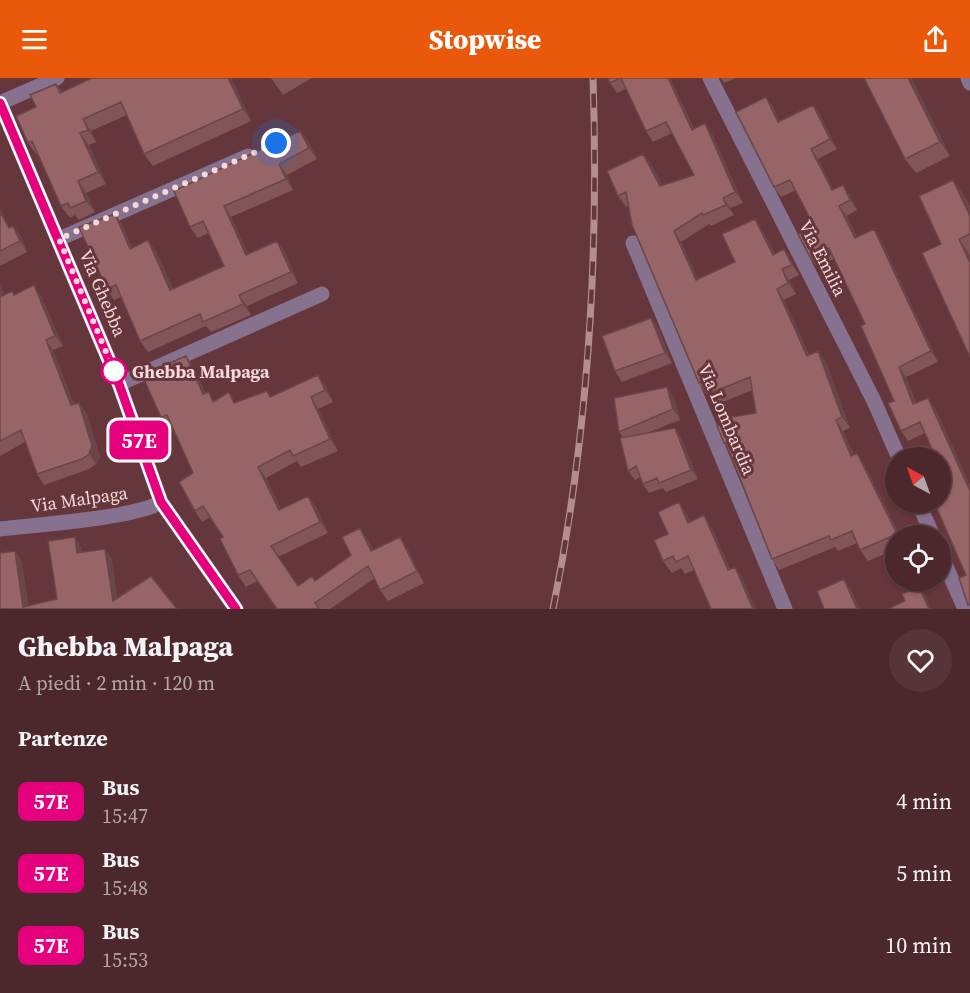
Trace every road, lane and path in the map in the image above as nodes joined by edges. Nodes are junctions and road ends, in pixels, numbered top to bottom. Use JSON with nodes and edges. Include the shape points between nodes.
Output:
{"nodes":[{"id":1,"x":57,"y":78,"type":"edge"},
{"id":2,"x":710,"y":78,"type":"edge"},
{"id":3,"x":968,"y":78,"type":"edge"},
{"id":4,"x":970,"y":83,"type":"edge"},
{"id":5,"x":0,"y":103,"type":"edge"},
{"id":6,"x":266,"y":148,"type":"edge"},
{"id":7,"x":59,"y":239,"type":"junction"},
{"id":8,"x":633,"y":243,"type":"edge"},
{"id":9,"x":322,"y":294,"type":"dead end"},
{"id":10,"x":119,"y":384,"type":"junction"},
{"id":11,"x":894,"y":447,"type":"edge"},
{"id":12,"x":161,"y":502,"type":"junction"},
{"id":13,"x":0,"y":529,"type":"edge"},
{"id":14,"x":951,"y":578,"type":"edge"},
{"id":15,"x":236,"y":609,"type":"edge"},
{"id":16,"x":785,"y":609,"type":"edge"},
{"id":17,"x":965,"y":609,"type":"edge"}],
"edges":[{"from":1,"to":5,"type":"street"},
{"from":2,"to":11,"type":"street","name":"Via Emilia"},
{"from":3,"to":4,"type":"street"},
{"from":5,"to":7,"type":"street","name":"Via Ghebba"},
{"from":6,"to":7,"type":"street"},
{"from":7,"to":10,"type":"street","name":"Via Ghebba"},
{"from":8,"to":16,"type":"street","name":"Via Lombardia"},
{"from":9,"to":10,"type":"street"},
{"from":10,"to":12,"type":"street","name":"Via Ghebba"},
{"from":12,"to":13,"type":"street","name":"Via Malpaga","via":[[132,512]]},
{"from":12,"to":15,"type":"street","name":"Via Ghebba"},
{"from":14,"to":17,"type":"street"}]}
